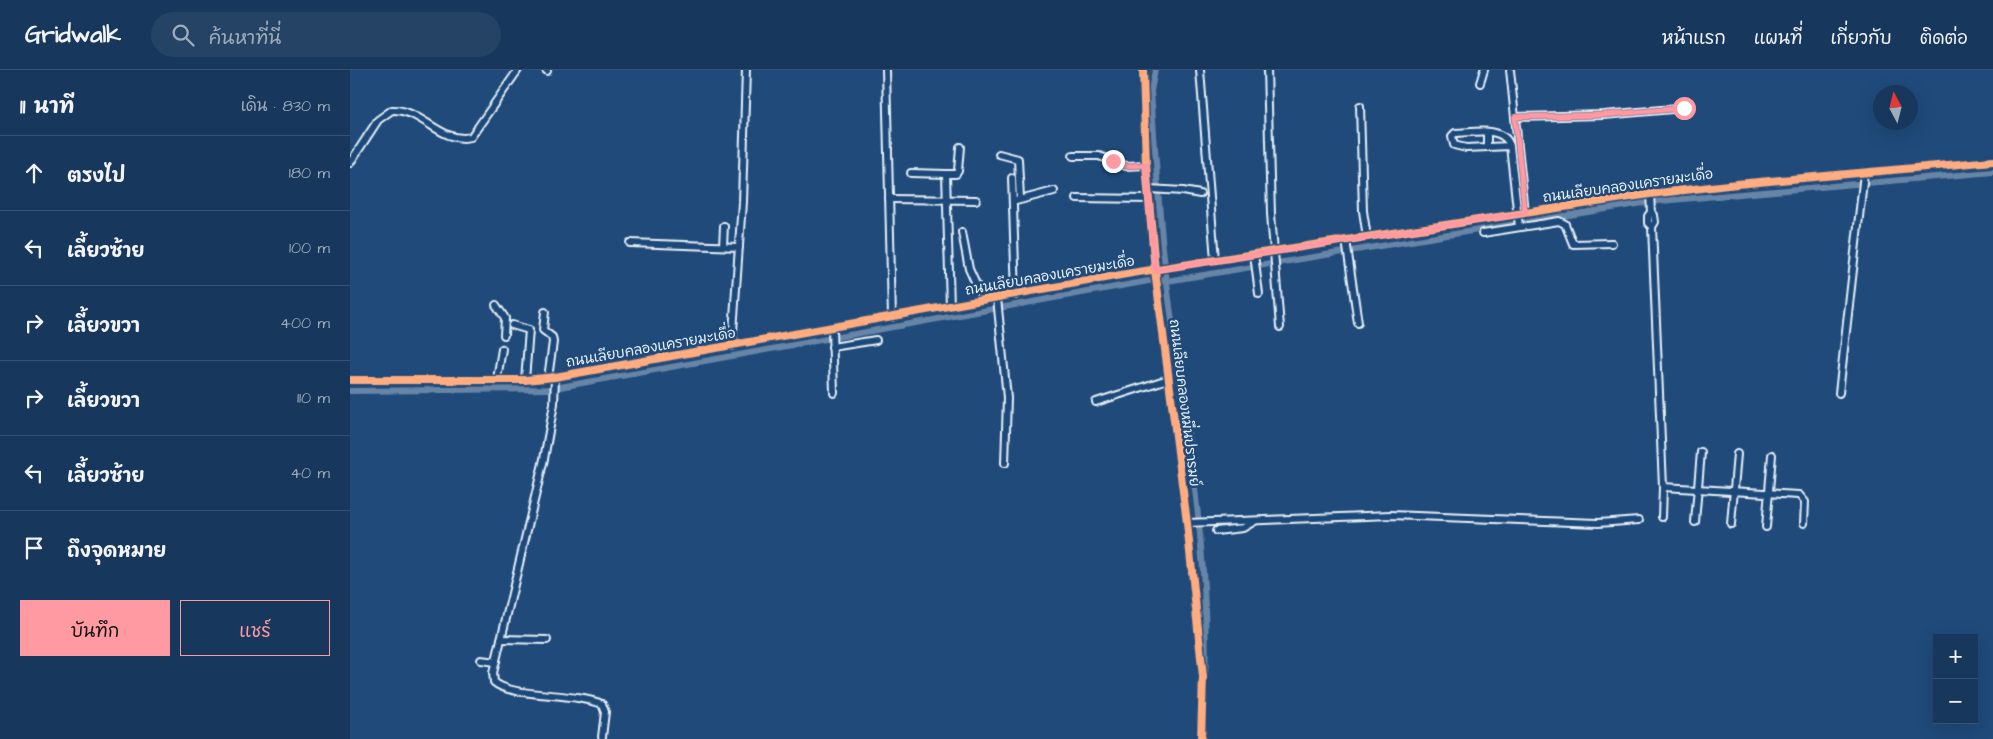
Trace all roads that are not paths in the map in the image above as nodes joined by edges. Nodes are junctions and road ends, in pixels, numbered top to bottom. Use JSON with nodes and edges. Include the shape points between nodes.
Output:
{"nodes":[{"id":1,"x":518,"y":70,"type":"edge"},
{"id":2,"x":746,"y":70,"type":"edge"},
{"id":3,"x":886,"y":70,"type":"edge"},
{"id":4,"x":1143,"y":70,"type":"edge"},
{"id":5,"x":1200,"y":70,"type":"edge"},
{"id":6,"x":1266,"y":70,"type":"edge"},
{"id":7,"x":1484,"y":70,"type":"edge"},
{"id":8,"x":1510,"y":70,"type":"edge"},
{"id":9,"x":1480,"y":83,"type":"dead end"},
{"id":10,"x":1360,"y":106,"type":"dead end"},
{"id":11,"x":1684,"y":108,"type":"dead end"},
{"id":12,"x":1515,"y":117,"type":"junction"},
{"id":13,"x":1486,"y":132,"type":"junction"},
{"id":14,"x":1510,"y":146,"type":"junction"},
{"id":15,"x":960,"y":147,"type":"dead end"},
{"id":16,"x":1487,"y":147,"type":"junction"},
{"id":17,"x":998,"y":154,"type":"dead end"},
{"id":18,"x":1073,"y":156,"type":"dead end"},
{"id":19,"x":1993,"y":161,"type":"edge"},
{"id":20,"x":350,"y":162,"type":"edge"},
{"id":21,"x":1146,"y":165,"type":"junction"},
{"id":22,"x":911,"y":172,"type":"dead end"},
{"id":23,"x":946,"y":174,"type":"junction"},
{"id":24,"x":1012,"y":178,"type":"dead end"},
{"id":25,"x":1863,"y":179,"type":"junction"},
{"id":26,"x":1148,"y":189,"type":"junction"},
{"id":27,"x":1054,"y":191,"type":"dead end"},
{"id":28,"x":1200,"y":194,"type":"dead end"},
{"id":29,"x":1077,"y":198,"type":"dead end"},
{"id":30,"x":889,"y":199,"type":"junction"},
{"id":31,"x":1020,"y":199,"type":"junction"},
{"id":32,"x":1149,"y":199,"type":"junction"},
{"id":33,"x":1650,"y":199,"type":"junction"},
{"id":34,"x":946,"y":200,"type":"junction"},
{"id":35,"x":976,"y":200,"type":"dead end"},
{"id":36,"x":1012,"y":202,"type":"junction"},
{"id":37,"x":1525,"y":213,"type":"junction"},
{"id":38,"x":1518,"y":220,"type":"junction"},
{"id":39,"x":724,"y":226,"type":"dead end"},
{"id":40,"x":962,"y":232,"type":"dead end"},
{"id":41,"x":1483,"y":233,"type":"dead end"},
{"id":42,"x":1367,"y":237,"type":"junction"},
{"id":43,"x":630,"y":243,"type":"dead end"},
{"id":44,"x":1612,"y":243,"type":"dead end"},
{"id":45,"x":723,"y":246,"type":"junction"},
{"id":46,"x":1347,"y":246,"type":"junction"},
{"id":47,"x":739,"y":247,"type":"junction"},
{"id":48,"x":1274,"y":251,"type":"junction"},
{"id":49,"x":1215,"y":260,"type":"junction"},
{"id":50,"x":1255,"y":260,"type":"junction"},
{"id":51,"x":1160,"y":270,"type":"junction"},
{"id":52,"x":1259,"y":294,"type":"dead end"},
{"id":53,"x":1016,"y":295,"type":"junction"},
{"id":54,"x":983,"y":300,"type":"junction"},
{"id":55,"x":496,"y":305,"type":"dead end"},
{"id":56,"x":997,"y":305,"type":"junction"},
{"id":57,"x":950,"y":306,"type":"junction"},
{"id":58,"x":545,"y":312,"type":"dead end"},
{"id":59,"x":892,"y":317,"type":"junction"},
{"id":60,"x":1358,"y":323,"type":"dead end"},
{"id":61,"x":512,"y":325,"type":"dead end"},
{"id":62,"x":1280,"y":327,"type":"dead end"},
{"id":63,"x":832,"y":328,"type":"junction"},
{"id":64,"x":504,"y":335,"type":"tunnel mouth"},
{"id":65,"x":876,"y":340,"type":"dead end"},
{"id":66,"x":833,"y":341,"type":"junction"},
{"id":67,"x":732,"y":346,"type":"junction"},
{"id":68,"x":502,"y":349,"type":"tunnel mouth"},
{"id":69,"x":1168,"y":378,"type":"junction"},
{"id":70,"x":497,"y":379,"type":"junction"},
{"id":71,"x":350,"y":380,"type":"edge"},
{"id":72,"x":524,"y":380,"type":"junction"},
{"id":73,"x":553,"y":382,"type":"junction"},
{"id":74,"x":834,"y":393,"type":"dead end"},
{"id":75,"x":1839,"y":393,"type":"dead end"},
{"id":76,"x":1096,"y":402,"type":"dead end"},
{"id":77,"x":1702,"y":452,"type":"dead end"},
{"id":78,"x":1737,"y":454,"type":"dead end"},
{"id":79,"x":1772,"y":455,"type":"dead end"},
{"id":80,"x":1005,"y":463,"type":"dead end"},
{"id":81,"x":1663,"y":487,"type":"junction"},
{"id":82,"x":1698,"y":489,"type":"junction"},
{"id":83,"x":1734,"y":491,"type":"junction"},
{"id":84,"x":1770,"y":494,"type":"junction"},
{"id":85,"x":1662,"y":517,"type":"dead end"},
{"id":86,"x":1639,"y":520,"type":"dead end"},
{"id":87,"x":1255,"y":521,"type":"junction"},
{"id":88,"x":1695,"y":522,"type":"dead end"},
{"id":89,"x":1192,"y":523,"type":"junction"},
{"id":90,"x":1804,"y":523,"type":"dead end"},
{"id":91,"x":1731,"y":524,"type":"dead end"},
{"id":92,"x":1766,"y":527,"type":"dead end"},
{"id":93,"x":1216,"y":531,"type":"dead end"},
{"id":94,"x":501,"y":639,"type":"junction"},
{"id":95,"x":547,"y":640,"type":"dead end"},
{"id":96,"x":481,"y":660,"type":"dead end"},
{"id":97,"x":496,"y":662,"type":"junction"},
{"id":98,"x":602,"y":737,"type":"dead end"},
{"id":99,"x":1200,"y":739,"type":"edge"}],
"edges":[{"from":1,"to":20,"type":"street","via":[[471,137],[453,138],[407,112],[392,110],[378,120]]},
{"from":2,"to":47,"type":"street"},
{"from":3,"to":30,"type":"street"},
{"from":4,"to":21,"type":"street","name":"ถนนเลียบคลองหมื่นปรารมย์"},
{"from":5,"to":49,"type":"street"},
{"from":6,"to":48,"type":"street"},
{"from":7,"to":9,"type":"street"},
{"from":8,"to":12,"type":"street"},
{"from":10,"to":42,"type":"street","via":[[1363,211]]},
{"from":11,"to":12,"type":"street","via":[[1604,115]]},
{"from":12,"to":37,"type":"street"},
{"from":13,"to":14,"type":"street","via":[[1508,138]]},
{"from":13,"to":16,"type":"street"},
{"from":13,"to":16,"type":"street","via":[[1455,133],[1451,142],[1466,148]]},
{"from":14,"to":16,"type":"street"},
{"from":14,"to":38,"type":"street"},
{"from":15,"to":23,"type":"street","via":[[958,171]]},
{"from":17,"to":31,"type":"street","via":[[1018,159]]},
{"from":18,"to":21,"type":"street","via":[[1099,156],[1126,166]]},
{"from":19,"to":25,"type":"street","name":"ถนนเลียบคลองแครายมะเดื่อ"},
{"from":21,"to":26,"type":"street","name":"ถนนเลียบคลองหมื่นปรารมย์"},
{"from":22,"to":23,"type":"street"},
{"from":23,"to":34,"type":"street"},
{"from":24,"to":36,"type":"street"},
{"from":25,"to":33,"type":"street","name":"ถนนเลียบคลองแครายมะเดื่อ","via":[[1737,184]]},
{"from":25,"to":75,"type":"street"},
{"from":26,"to":28,"type":"street"},
{"from":26,"to":32,"type":"street","name":"ถนนเลียบคลองหมื่นปรารมย์"},
{"from":27,"to":31,"type":"street"},
{"from":29,"to":32,"type":"street"},
{"from":30,"to":34,"type":"street"},
{"from":30,"to":59,"type":"street"},
{"from":31,"to":36,"type":"street"},
{"from":32,"to":51,"type":"street","name":"ถนนเลียบคลองหมื่นปรารมย์"},
{"from":33,"to":37,"type":"street","name":"ถนนเลียบคลองแครายมะเดื่อ"},
{"from":33,"to":81,"type":"street","via":[[1648,222],[1652,227]]},
{"from":34,"to":35,"type":"street"},
{"from":34,"to":57,"type":"street"},
{"from":36,"to":53,"type":"street"},
{"from":37,"to":38,"type":"street","name":"ถนนเลียบคลองแครายมะเดื่อ"},
{"from":38,"to":41,"type":"street"},
{"from":38,"to":42,"type":"street","name":"ถนนเลียบคลองแครายมะเดื่อ"},
{"from":38,"to":44,"type":"street","via":[[1563,221],[1573,244]]},
{"from":39,"to":45,"type":"street"},
{"from":40,"to":54,"type":"street","via":[[970,268]]},
{"from":42,"to":46,"type":"street","name":"ถนนเลียบคลองแครายมะเดื่อ"},
{"from":43,"to":45,"type":"street"},
{"from":45,"to":47,"type":"street"},
{"from":46,"to":48,"type":"street","name":"ถนนเลียบคลองแครายมะเดื่อ"},
{"from":46,"to":60,"type":"street"},
{"from":47,"to":67,"type":"street"},
{"from":48,"to":50,"type":"street","name":"ถนนเลียบคลองแครายมะเดื่อ"},
{"from":48,"to":62,"type":"street"},
{"from":49,"to":50,"type":"street","name":"ถนนเลียบคลองแครายมะเดื่อ"},
{"from":49,"to":51,"type":"street","name":"ถนนเลียบคลองแครายมะเดื่อ"},
{"from":50,"to":52,"type":"street"},
{"from":51,"to":53,"type":"street","name":"ถนนเลียบคลองแครายมะเดื่อ"},
{"from":51,"to":69,"type":"street","name":"ถนนเลียบคลองหมื่นปรารมย์","via":[[1156,283]]},
{"from":53,"to":56,"type":"street","name":"ถนนเลียบคลองแครายมะเดื่อ"},
{"from":54,"to":56,"type":"street","name":"ถนนเลียบคลองแครายมะเดื่อ"},
{"from":54,"to":57,"type":"street","name":"ถนนเลียบคลองแครายมะเดื่อ"},
{"from":55,"to":64,"type":"street","via":[[505,318]]},
{"from":56,"to":80,"type":"street","via":[[1007,398]]},
{"from":57,"to":59,"type":"street","name":"ถนนเลียบคลองแครายมะเดื่อ"},
{"from":58,"to":73,"type":"street","via":[[543,330],[553,342]]},
{"from":59,"to":63,"type":"street","name":"ถนนเลียบคลองแครายมะเดื่อ"},
{"from":61,"to":72,"type":"street","via":[[529,330]]},
{"from":63,"to":66,"type":"street"},
{"from":63,"to":67,"type":"street","name":"ถนนเลียบคลองแครายมะเดื่อ"},
{"from":65,"to":66,"type":"street"},
{"from":66,"to":74,"type":"street"},
{"from":67,"to":73,"type":"street","name":"ถนนเลียบคลองแครายมะเดื่อ"},
{"from":68,"to":70,"type":"street"},
{"from":69,"to":76,"type":"street"},
{"from":69,"to":89,"type":"street","name":"ถนนเลียบคลองหมื่นปรารมย์"},
{"from":70,"to":71,"type":"street","name":"ถนนเลียบคลองแครายมะเดื่อ"},
{"from":70,"to":72,"type":"street","name":"ถนนเลียบคลองแครายมะเดื่อ"},
{"from":72,"to":73,"type":"street","name":"ถนนเลียบคลองแครายมะเดื่อ"},
{"from":73,"to":94,"type":"street","via":[[544,459]]},
{"from":77,"to":82,"type":"street"},
{"from":78,"to":83,"type":"street"},
{"from":79,"to":84,"type":"street"},
{"from":81,"to":82,"type":"street"},
{"from":81,"to":85,"type":"street"},
{"from":82,"to":83,"type":"street"},
{"from":82,"to":88,"type":"street"},
{"from":83,"to":84,"type":"street"},
{"from":83,"to":91,"type":"street"},
{"from":84,"to":90,"type":"street","via":[[1803,497]]},
{"from":84,"to":92,"type":"street"},
{"from":86,"to":87,"type":"street","via":[[1598,523],[1391,515]]},
{"from":87,"to":89,"type":"street"},
{"from":87,"to":93,"type":"street","via":[[1243,528]]},
{"from":89,"to":99,"type":"street","name":"ถนนเลียบคลองหมื่นปรารมย์","via":[[1203,677]]},
{"from":94,"to":95,"type":"street"},
{"from":94,"to":97,"type":"street"},
{"from":96,"to":97,"type":"street"},
{"from":97,"to":98,"type":"street","via":[[494,682],[506,689],[569,696],[602,704],[605,712]]}]}
